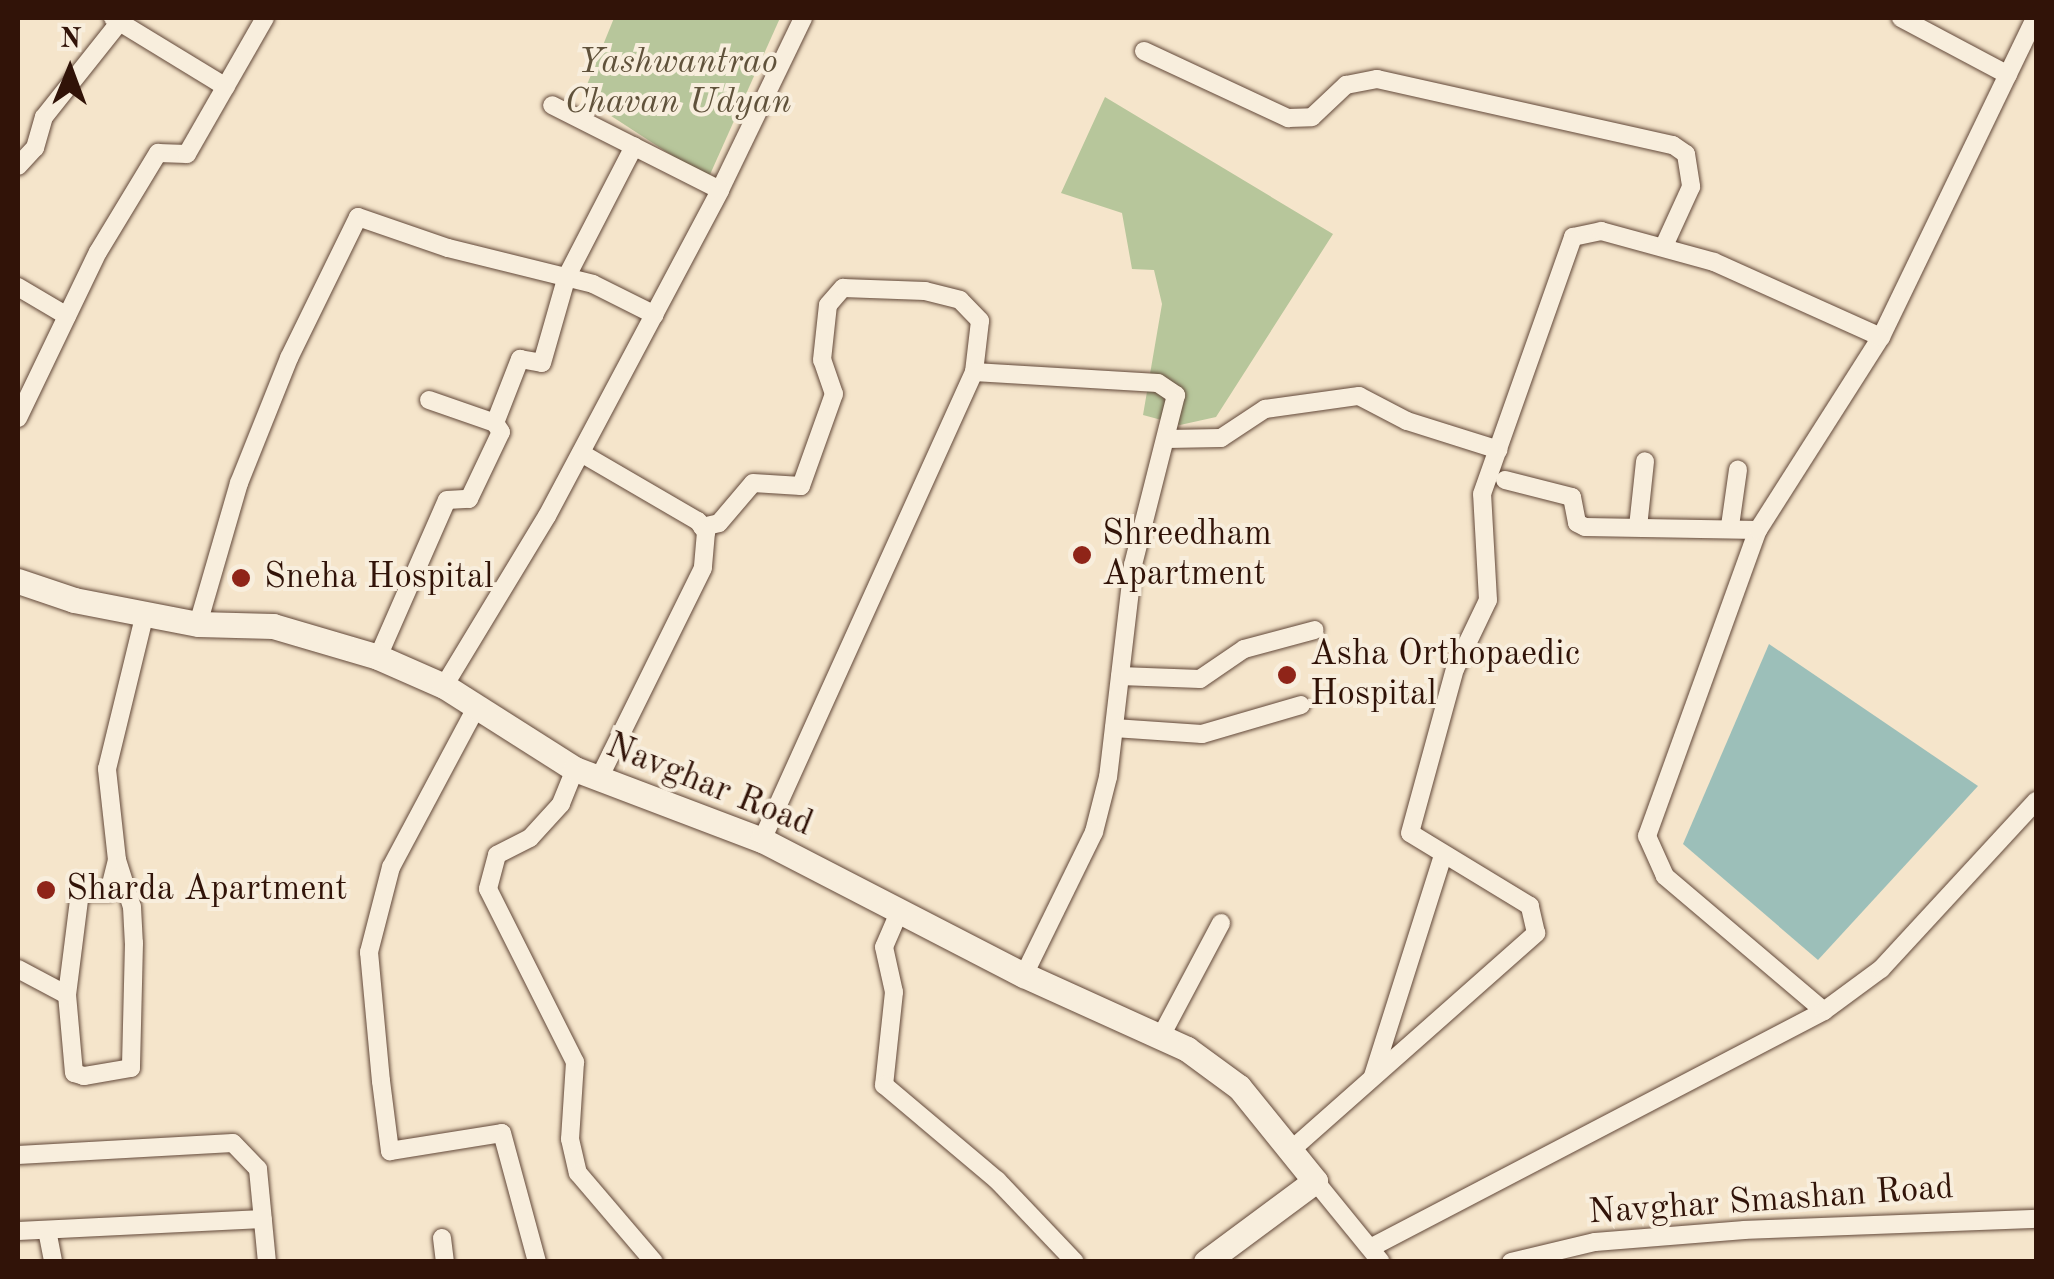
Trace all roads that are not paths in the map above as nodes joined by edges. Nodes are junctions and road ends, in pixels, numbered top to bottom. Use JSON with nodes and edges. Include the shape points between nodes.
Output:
{"nodes":[{"id":1,"x":265,"y":18,"type":"edge"},
{"id":2,"x":803,"y":18,"type":"edge"},
{"id":3,"x":1902,"y":18,"type":"edge"},
{"id":4,"x":2035,"y":18,"type":"edge"},
{"id":5,"x":115,"y":21,"type":"edge"},
{"id":6,"x":1144,"y":50,"type":"dead end"},
{"id":7,"x":2008,"y":74,"type":"junction"},
{"id":8,"x":226,"y":87,"type":"junction"},
{"id":9,"x":552,"y":105,"type":"dead end"},
{"id":10,"x":634,"y":146,"type":"junction"},
{"id":11,"x":18,"y":166,"type":"edge"},
{"id":12,"x":720,"y":190,"type":"junction"},
{"id":13,"x":1664,"y":246,"type":"junction"},
{"id":14,"x":567,"y":276,"type":"junction"},
{"id":15,"x":18,"y":288,"type":"edge"},
{"id":16,"x":656,"y":315,"type":"junction"},
{"id":17,"x":67,"y":316,"type":"junction"},
{"id":18,"x":1881,"y":338,"type":"junction"},
{"id":19,"x":974,"y":372,"type":"junction"},
{"id":20,"x":429,"y":400,"type":"dead end"},
{"id":21,"x":18,"y":418,"type":"edge"},
{"id":22,"x":495,"y":423,"type":"junction"},
{"id":23,"x":1167,"y":439,"type":"junction"},
{"id":24,"x":1499,"y":450,"type":"junction"},
{"id":25,"x":581,"y":452,"type":"junction"},
{"id":26,"x":1645,"y":461,"type":"dead end"},
{"id":27,"x":1738,"y":470,"type":"dead end"},
{"id":28,"x":1504,"y":480,"type":"dead end"},
{"id":29,"x":1730,"y":526,"type":"junction"},
{"id":30,"x":702,"y":527,"type":"junction"},
{"id":31,"x":1638,"y":527,"type":"junction"},
{"id":32,"x":1758,"y":530,"type":"junction"},
{"id":33,"x":18,"y":581,"type":"edge"},
{"id":34,"x":145,"y":613,"type":"junction"},
{"id":35,"x":198,"y":624,"type":"junction"},
{"id":36,"x":1316,"y":630,"type":"dead end"},
{"id":37,"x":378,"y":657,"type":"junction"},
{"id":38,"x":1120,"y":676,"type":"junction"},
{"id":39,"x":444,"y":686,"type":"junction"},
{"id":40,"x":1301,"y":705,"type":"dead end"},
{"id":41,"x":476,"y":708,"type":"junction"},
{"id":42,"x":1114,"y":728,"type":"junction"},
{"id":43,"x":574,"y":769,"type":"junction"},
{"id":44,"x":599,"y":778,"type":"junction"},
{"id":45,"x":2036,"y":801,"type":"edge"},
{"id":46,"x":762,"y":840,"type":"junction"},
{"id":47,"x":1442,"y":858,"type":"junction"},
{"id":48,"x":116,"y":860,"type":"junction"},
{"id":49,"x":900,"y":910,"type":"junction"},
{"id":50,"x":1221,"y":922,"type":"dead end"},
{"id":51,"x":18,"y":969,"type":"edge"},
{"id":52,"x":1024,"y":975,"type":"junction"},
{"id":53,"x":67,"y":995,"type":"junction"},
{"id":54,"x":1824,"y":1011,"type":"junction"},
{"id":55,"x":1160,"y":1036,"type":"junction"},
{"id":56,"x":1372,"y":1078,"type":"junction"},
{"id":57,"x":1290,"y":1151,"type":"junction"},
{"id":58,"x":18,"y":1155,"type":"edge"},
{"id":59,"x":1315,"y":1182,"type":"junction"},
{"id":60,"x":263,"y":1219,"type":"junction"},
{"id":61,"x":2036,"y":1220,"type":"edge"},
{"id":62,"x":47,"y":1230,"type":"junction"},
{"id":63,"x":18,"y":1231,"type":"edge"},
{"id":64,"x":442,"y":1238,"type":"dead end"},
{"id":65,"x":1377,"y":1254,"type":"edge"},
{"id":66,"x":54,"y":1262,"type":"edge"},
{"id":67,"x":267,"y":1262,"type":"edge"},
{"id":68,"x":445,"y":1262,"type":"edge"},
{"id":69,"x":537,"y":1262,"type":"edge"},
{"id":70,"x":654,"y":1262,"type":"edge"},
{"id":71,"x":1075,"y":1262,"type":"edge"},
{"id":72,"x":1206,"y":1262,"type":"edge"},
{"id":73,"x":1511,"y":1262,"type":"edge"}],
"edges":[{"from":1,"to":8,"type":"street"},
{"from":2,"to":12,"type":"street"},
{"from":3,"to":7,"type":"street"},
{"from":4,"to":7,"type":"street"},
{"from":5,"to":8,"type":"street"},
{"from":5,"to":11,"type":"street","via":[[44,117],[35,148]]},
{"from":6,"to":13,"type":"street","via":[[1288,118],[1312,117],[1346,85],[1377,79],[1672,145],[1686,154],[1691,187]]},
{"from":7,"to":18,"type":"street"},
{"from":8,"to":17,"type":"street","via":[[188,154],[158,153]]},
{"from":9,"to":10,"type":"street"},
{"from":10,"to":12,"type":"street"},
{"from":10,"to":14,"type":"street"},
{"from":12,"to":16,"type":"street"},
{"from":13,"to":18,"type":"street","via":[[1768,284]]},
{"from":13,"to":24,"type":"street","via":[[1602,231],[1573,237]]},
{"from":14,"to":16,"type":"street"},
{"from":14,"to":22,"type":"street","via":[[542,363],[520,358]]},
{"from":14,"to":35,"type":"street","via":[[448,248],[358,216],[289,358],[239,483]]},
{"from":15,"to":17,"type":"street"},
{"from":16,"to":25,"type":"street"},
{"from":17,"to":21,"type":"street"},
{"from":18,"to":32,"type":"street"},
{"from":19,"to":23,"type":"street","via":[[1158,383],[1176,395]]},
{"from":19,"to":30,"type":"street","via":[[980,321],[960,300],[925,290],[843,288],[828,305],[822,360],[834,394],[801,486],[754,483],[719,523]]},
{"from":19,"to":46,"type":"street"},
{"from":20,"to":22,"type":"street"},
{"from":22,"to":37,"type":"street","via":[[501,432],[469,499],[447,500]]},
{"from":23,"to":24,"type":"street","via":[[1221,438],[1264,408],[1358,396],[1407,422]]},
{"from":23,"to":38,"type":"street","via":[[1132,566]]},
{"from":24,"to":47,"type":"street","via":[[1482,494],[1488,600],[1455,669],[1410,832]]},
{"from":25,"to":30,"type":"street"},
{"from":25,"to":39,"type":"street"},
{"from":26,"to":31,"type":"street"},
{"from":27,"to":29,"type":"street"},
{"from":28,"to":31,"type":"street","via":[[1572,497],[1581,526]]},
{"from":29,"to":31,"type":"street"},
{"from":29,"to":32,"type":"street"},
{"from":30,"to":44,"type":"street","via":[[704,568]]},
{"from":32,"to":54,"type":"street","via":[[1647,836],[1665,876]]},
{"from":33,"to":34,"type":"main road","name":"Navghar Road"},
{"from":34,"to":35,"type":"main road","name":"Navghar Road"},
{"from":34,"to":48,"type":"street","via":[[107,769]]},
{"from":35,"to":37,"type":"main road","name":"Navghar Road","via":[[273,626]]},
{"from":36,"to":38,"type":"street","via":[[1244,649],[1200,679]]},
{"from":37,"to":39,"type":"main road","name":"Navghar Road"},
{"from":38,"to":42,"type":"street"},
{"from":39,"to":41,"type":"main road","name":"Navghar Road"},
{"from":40,"to":42,"type":"street","via":[[1202,734]]},
{"from":41,"to":43,"type":"main road","name":"Navghar Road"},
{"from":41,"to":69,"type":"street","via":[[391,867],[368,952],[381,1081],[390,1151],[502,1133]]},
{"from":42,"to":52,"type":"street","via":[[1094,832]]},
{"from":43,"to":44,"type":"main road","name":"Navghar Road"},
{"from":43,"to":70,"type":"street","via":[[561,804],[530,838],[496,855],[488,889],[575,1062],[570,1139],[578,1173]]},
{"from":44,"to":46,"type":"main road","name":"Navghar Road"},
{"from":45,"to":54,"type":"street","via":[[1880,970]]},
{"from":46,"to":49,"type":"main road","name":"Navghar Road"},
{"from":47,"to":56,"type":"street"},
{"from":47,"to":56,"type":"street","via":[[1530,906],[1536,933]]},
{"from":48,"to":53,"type":"street","via":[[109,892],[80,892]]},
{"from":48,"to":53,"type":"street","via":[[132,907],[131,1068],[122,1074],[74,1073]]},
{"from":49,"to":52,"type":"main road","name":"Navghar Road"},
{"from":49,"to":71,"type":"street","via":[[884,946],[894,992],[884,1085],[997,1180]]},
{"from":50,"to":55,"type":"street"},
{"from":51,"to":53,"type":"street"},
{"from":52,"to":55,"type":"main road","name":"Navghar Road"},
{"from":54,"to":65,"type":"street"},
{"from":55,"to":57,"type":"main road","name":"Navghar Road","via":[[1239,1088]]},
{"from":56,"to":57,"type":"street"},
{"from":57,"to":59,"type":"main road","name":"Navghar Road"},
{"from":58,"to":60,"type":"street","via":[[233,1143],[258,1169]]},
{"from":59,"to":65,"type":"street"},
{"from":59,"to":72,"type":"main road"},
{"from":60,"to":62,"type":"street"},
{"from":60,"to":67,"type":"street"},
{"from":61,"to":73,"type":"street","name":"Navghar Smashan Road","via":[[1745,1230],[1596,1242]]},
{"from":62,"to":63,"type":"street"},
{"from":62,"to":66,"type":"street"},
{"from":64,"to":68,"type":"street"}]}
